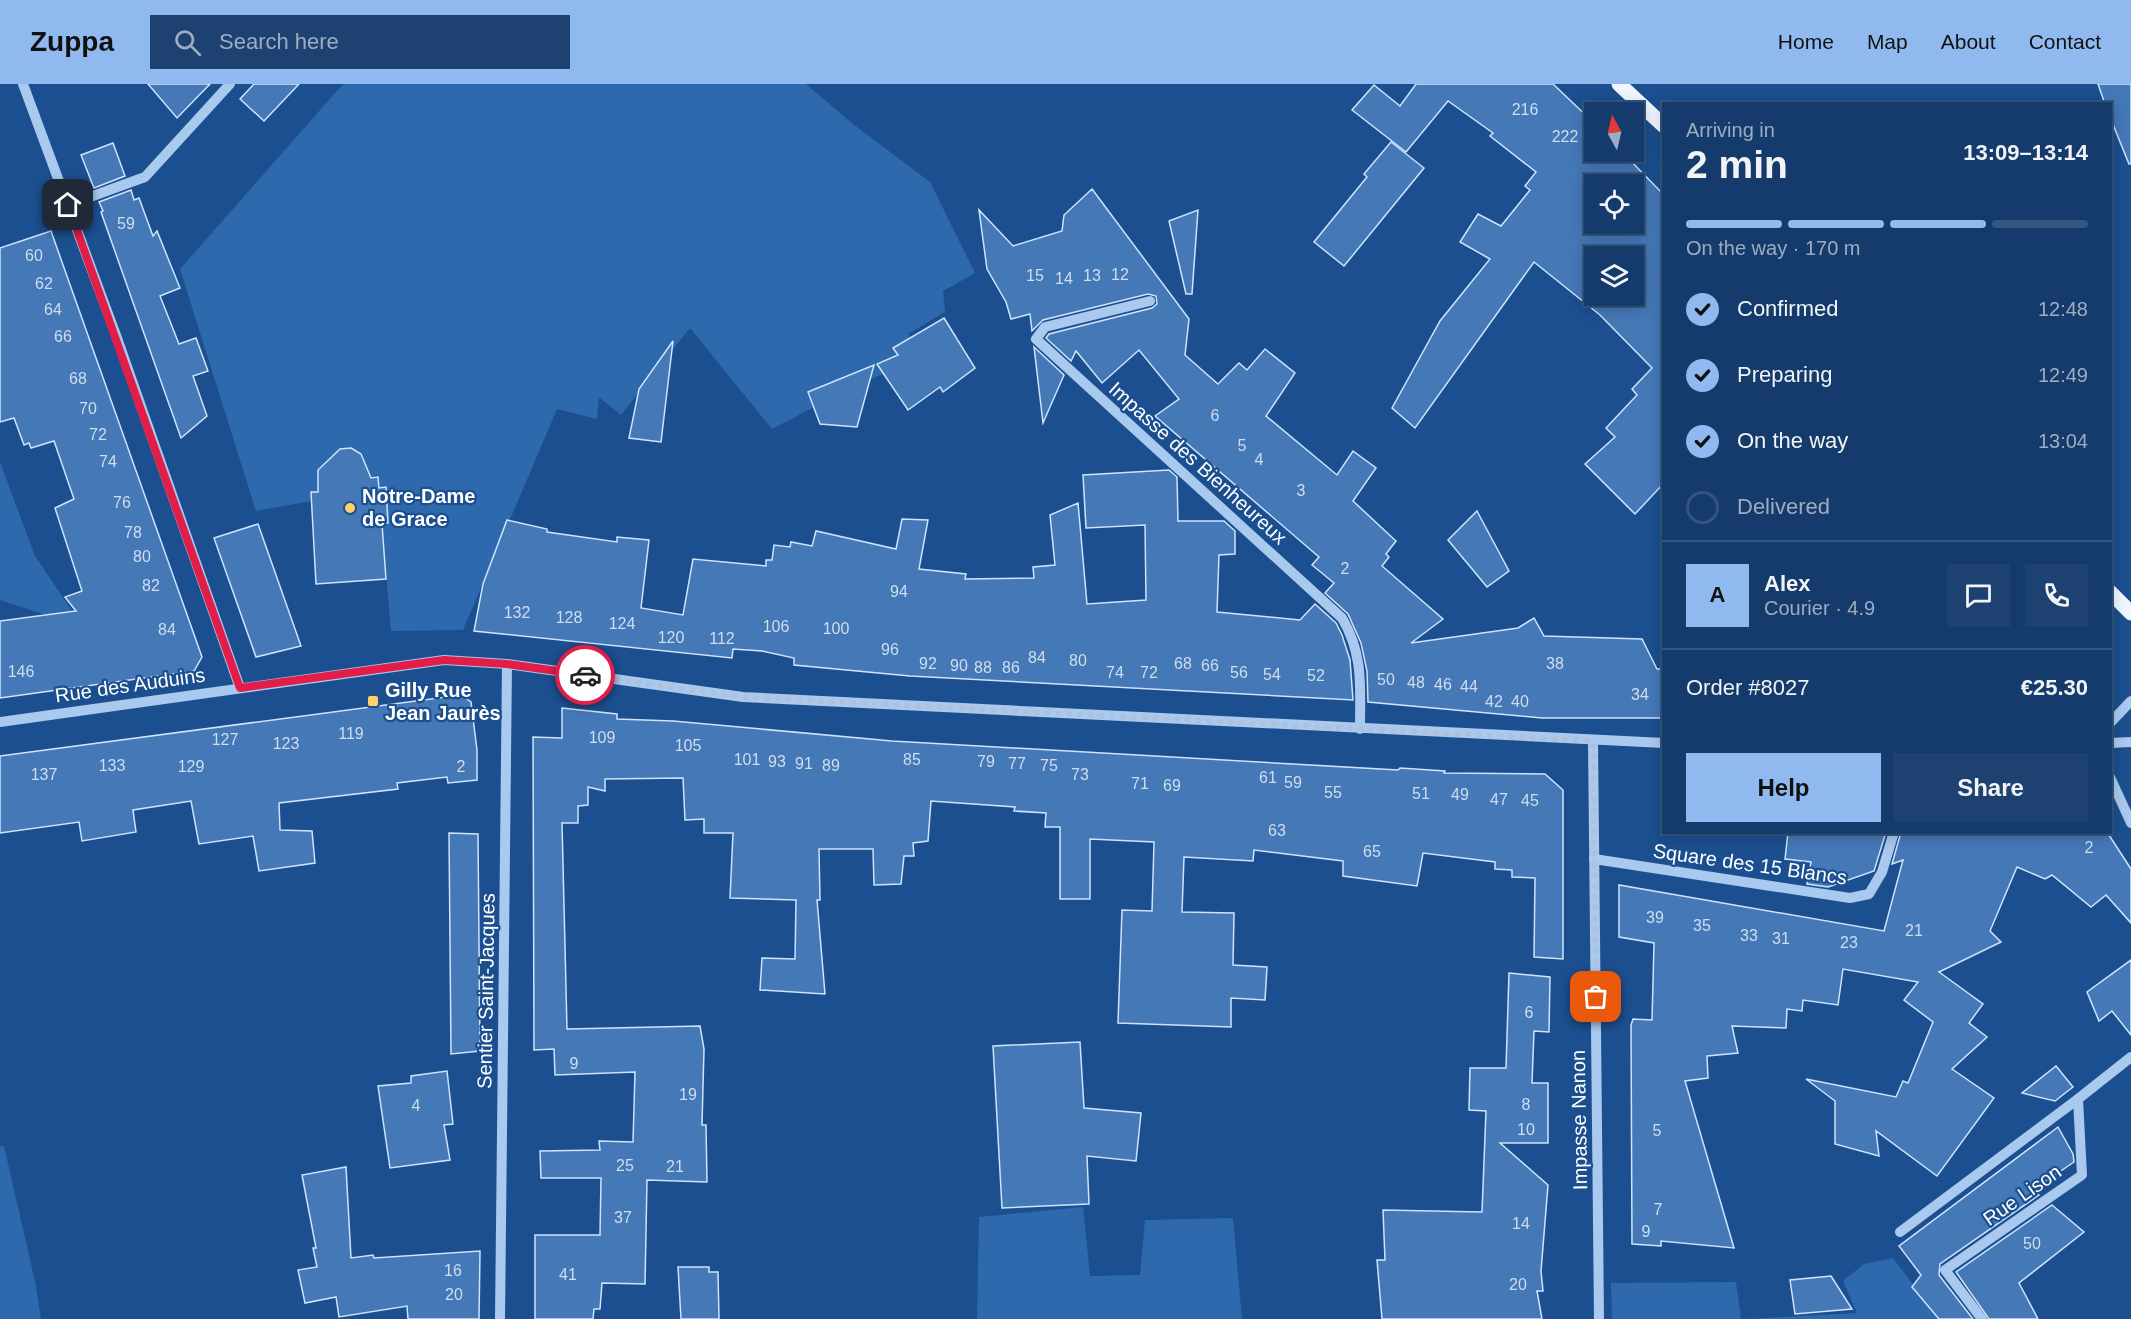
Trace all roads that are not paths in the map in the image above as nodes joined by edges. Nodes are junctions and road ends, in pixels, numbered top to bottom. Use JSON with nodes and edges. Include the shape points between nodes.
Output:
{"nodes":[{"id":1,"x":23,"y":84,"type":"edge"},
{"id":2,"x":230,"y":84,"type":"edge"},
{"id":3,"x":1619,"y":84,"type":"edge"},
{"id":4,"x":1662,"y":124,"type":"edge"},
{"id":5,"x":68,"y":205,"type":"junction"},
{"id":6,"x":1150,"y":301,"type":"dead end"},
{"id":7,"x":2112,"y":594,"type":"edge"},
{"id":8,"x":2131,"y":613,"type":"edge"},
{"id":9,"x":507,"y":664,"type":"junction"},
{"id":10,"x":240,"y":688,"type":"junction"},
{"id":11,"x":2131,"y":701,"type":"edge"},
{"id":12,"x":2112,"y":721,"type":"edge"},
{"id":13,"x":0,"y":722,"type":"edge"},
{"id":14,"x":1360,"y":729,"type":"junction"},
{"id":15,"x":1593,"y":741,"type":"junction"},
{"id":16,"x":2112,"y":742,"type":"edge"},
{"id":17,"x":2131,"y":742,"type":"edge"},
{"id":18,"x":1662,"y":743,"type":"edge"},
{"id":19,"x":2112,"y":781,"type":"edge"},
{"id":20,"x":2131,"y":823,"type":"edge"},
{"id":21,"x":1893,"y":834,"type":"edge"},
{"id":22,"x":1594,"y":859,"type":"junction"},
{"id":23,"x":2131,"y":1057,"type":"edge"},
{"id":24,"x":2078,"y":1099,"type":"junction"},
{"id":25,"x":1900,"y":1232,"type":"dead end"},
{"id":26,"x":500,"y":1319,"type":"edge"},
{"id":27,"x":1599,"y":1319,"type":"edge"},
{"id":28,"x":1982,"y":1319,"type":"edge"}],
"edges":[{"from":1,"to":5,"type":"street"},
{"from":2,"to":5,"type":"street","via":[[145,177]]},
{"from":3,"to":4,"type":"main road"},
{"from":5,"to":10,"type":"street"},
{"from":6,"to":14,"type":"street","name":"Impasse des Bienheureux","via":[[1045,327],[1036,339],[1342,618],[1359,661]]},
{"from":7,"to":8,"type":"main road"},
{"from":9,"to":10,"type":"street","name":"Rue des Auduins","via":[[444,660]]},
{"from":9,"to":14,"type":"street","name":"Rue des Auduins","via":[[743,697]]},
{"from":9,"to":26,"type":"street","name":"Sentier Saint-Jacques"},
{"from":10,"to":13,"type":"street","name":"Rue des Auduins"},
{"from":11,"to":12,"type":"street"},
{"from":14,"to":15,"type":"street","name":"Rue des Auduins"},
{"from":15,"to":18,"type":"street","name":"Rue des Auduins"},
{"from":15,"to":22,"type":"street","name":"Impasse Nanon"},
{"from":16,"to":17,"type":"street"},
{"from":19,"to":20,"type":"street"},
{"from":21,"to":22,"type":"street","name":"Square des 15 Blancs","via":[[1882,872],[1869,894],[1850,898]]},
{"from":22,"to":27,"type":"street","name":"Impasse Nanon"},
{"from":23,"to":24,"type":"street"},
{"from":24,"to":25,"type":"street"},
{"from":24,"to":28,"type":"street","name":"Rue Lison","via":[[2082,1175],[1945,1270]]}]}
